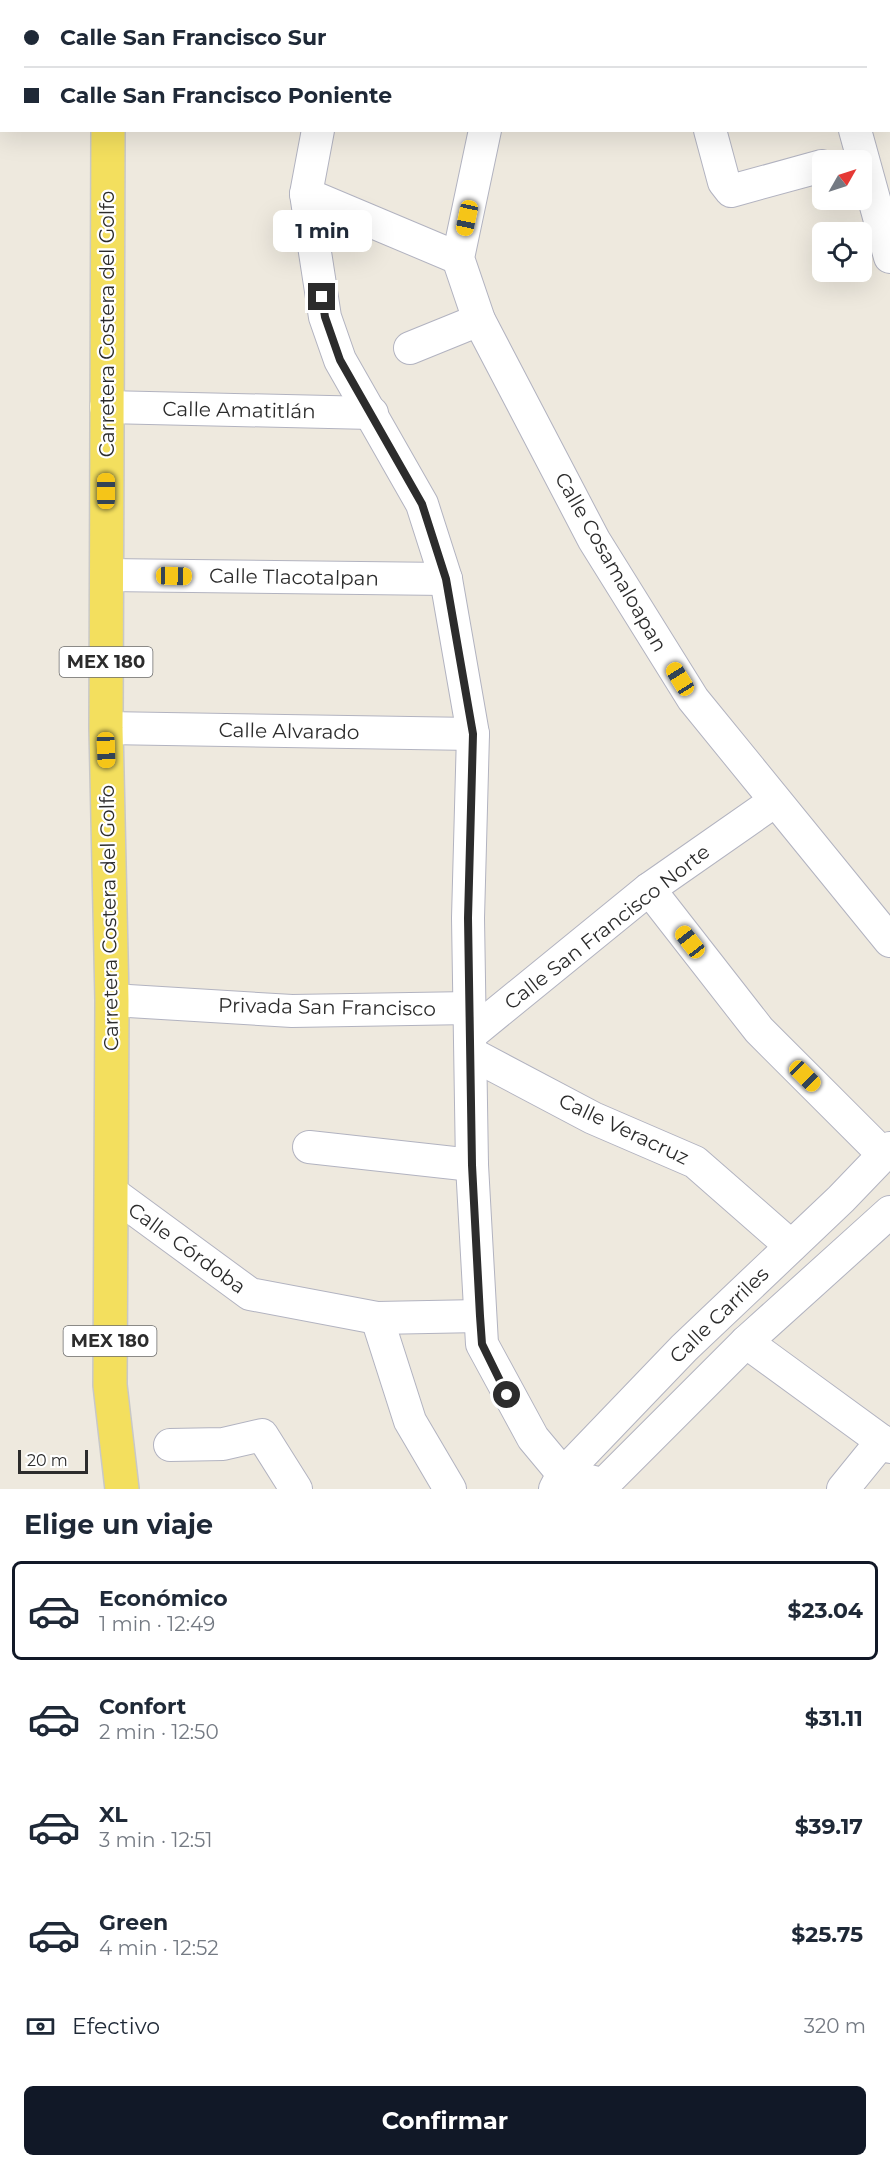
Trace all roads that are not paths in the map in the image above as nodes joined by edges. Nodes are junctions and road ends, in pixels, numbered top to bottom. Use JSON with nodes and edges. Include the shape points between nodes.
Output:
{"nodes":[{"id":1,"x":108,"y":132,"type":"edge"},
{"id":2,"x":318,"y":132,"type":"edge"},
{"id":3,"x":711,"y":132,"type":"edge"},
{"id":4,"x":477,"y":134,"type":"edge"},
{"id":5,"x":853,"y":148,"type":"edge"},
{"id":6,"x":812,"y":169,"type":"edge"},
{"id":7,"x":306,"y":194,"type":"junction"},
{"id":8,"x":882,"y":195,"type":"edge"},
{"id":9,"x":890,"y":257,"type":"edge"},
{"id":10,"x":458,"y":258,"type":"junction"},
{"id":11,"x":479,"y":320,"type":"junction"},
{"id":12,"x":410,"y":348,"type":"dead end"},
{"id":13,"x":106,"y":407,"type":"junction"},
{"id":14,"x":372,"y":413,"type":"junction"},
{"id":15,"x":106,"y":575,"type":"junction"},
{"id":16,"x":446,"y":579,"type":"junction"},
{"id":17,"x":105,"y":728,"type":"junction"},
{"id":18,"x":473,"y":734,"type":"junction"},
{"id":19,"x":775,"y":801,"type":"junction"},
{"id":20,"x":649,"y":889,"type":"junction"},
{"id":21,"x":890,"y":942,"type":"edge"},
{"id":22,"x":112,"y":1000,"type":"junction"},
{"id":23,"x":471,"y":1032,"type":"junction"},
{"id":24,"x":309,"y":1147,"type":"dead end"},
{"id":25,"x":886,"y":1151,"type":"edge"},
{"id":26,"x":472,"y":1165,"type":"junction"},
{"id":27,"x":111,"y":1192,"type":"junction"},
{"id":28,"x":841,"y":1199,"type":"junction"},
{"id":29,"x":885,"y":1226,"type":"edge"},
{"id":30,"x":791,"y":1246,"type":"junction"},
{"id":31,"x":741,"y":1292,"type":"junction"},
{"id":32,"x":480,"y":1316,"type":"junction"},
{"id":33,"x":377,"y":1318,"type":"junction"},
{"id":34,"x":772,"y":1318,"type":"junction"},
{"id":35,"x":746,"y":1342,"type":"junction"},
{"id":36,"x":170,"y":1444,"type":"dead end"},
{"id":37,"x":886,"y":1444,"type":"edge"},
{"id":38,"x":559,"y":1482,"type":"edge"},
{"id":39,"x":600,"y":1487,"type":"edge"},
{"id":40,"x":122,"y":1489,"type":"edge"},
{"id":41,"x":296,"y":1489,"type":"edge"},
{"id":42,"x":450,"y":1489,"type":"edge"},
{"id":43,"x":843,"y":1489,"type":"edge"}],
"edges":[{"from":1,"to":13,"type":"main road","name":"Carretera Costera del Golfo","number":"MEX 180"},
{"from":2,"to":7,"type":"street"},
{"from":3,"to":6,"type":"street","via":[[724,182],[731,191]]},
{"from":4,"to":10,"type":"street"},
{"from":5,"to":8,"type":"street"},
{"from":7,"to":10,"type":"street"},
{"from":7,"to":14,"type":"street","via":[[325,317],[340,360]]},
{"from":8,"to":9,"type":"street"},
{"from":10,"to":11,"type":"street","name":"Calle Cosamaloapan"},
{"from":11,"to":12,"type":"street"},
{"from":11,"to":19,"type":"street","name":"Calle Cosamaloapan","via":[[594,540],[693,699]]},
{"from":13,"to":14,"type":"street","name":"Calle Amatitlán"},
{"from":13,"to":15,"type":"main road","name":"Carretera Costera del Golfo","number":"MEX 180"},
{"from":14,"to":16,"type":"street","via":[[422,504]]},
{"from":15,"to":16,"type":"street","name":"Calle Tlacotalpan"},
{"from":15,"to":17,"type":"main road","name":"Carretera Costera del Golfo","number":"MEX 180"},
{"from":16,"to":18,"type":"street"},
{"from":17,"to":18,"type":"street","name":"Calle Alvarado"},
{"from":17,"to":22,"type":"main road","name":"Carretera Costera del Golfo","number":"MEX 180"},
{"from":18,"to":23,"type":"street","via":[[468,918]]},
{"from":19,"to":20,"type":"street","name":"Calle San Francisco Norte"},
{"from":19,"to":21,"type":"street","name":"Calle Cosamaloapan"},
{"from":20,"to":23,"type":"street","name":"Calle San Francisco Norte"},
{"from":20,"to":25,"type":"street","via":[[759,1030]]},
{"from":22,"to":23,"type":"street","name":"Privada San Francisco","via":[[292,1011]]},
{"from":22,"to":27,"type":"main road","name":"Carretera Costera del Golfo","number":"MEX 180"},
{"from":23,"to":26,"type":"street"},
{"from":23,"to":30,"type":"street","name":"Calle Veracruz","via":[[593,1118],[695,1162]]},
{"from":24,"to":26,"type":"street"},
{"from":25,"to":28,"type":"street","name":"Calle Carriles"},
{"from":26,"to":32,"type":"street"},
{"from":27,"to":33,"type":"street","name":"Calle Córdoba","via":[[250,1294]]},
{"from":27,"to":40,"type":"main road","name":"Carretera Costera del Golfo","number":"MEX 180","via":[[110,1385]]},
{"from":28,"to":29,"type":"street"},
{"from":28,"to":30,"type":"street","name":"Calle Carriles"},
{"from":29,"to":34,"type":"street","name":"Calle Carriles"},
{"from":30,"to":31,"type":"street","name":"Calle Carriles"},
{"from":31,"to":34,"type":"street"},
{"from":31,"to":38,"type":"street","name":"Calle Carriles","via":[[684,1347]]},
{"from":32,"to":33,"type":"street","name":"Calle Córdoba"},
{"from":32,"to":38,"type":"street","via":[[482,1344],[507,1395]]},
{"from":33,"to":42,"type":"street","via":[[410,1421]]},
{"from":34,"to":35,"type":"street","name":"Calle Carriles"},
{"from":35,"to":37,"type":"street"},
{"from":35,"to":39,"type":"street","name":"Calle Carriles"},
{"from":36,"to":41,"type":"street","via":[[223,1444],[262,1435]]},
{"from":37,"to":43,"type":"street"},
{"from":38,"to":39,"type":"street"}]}
